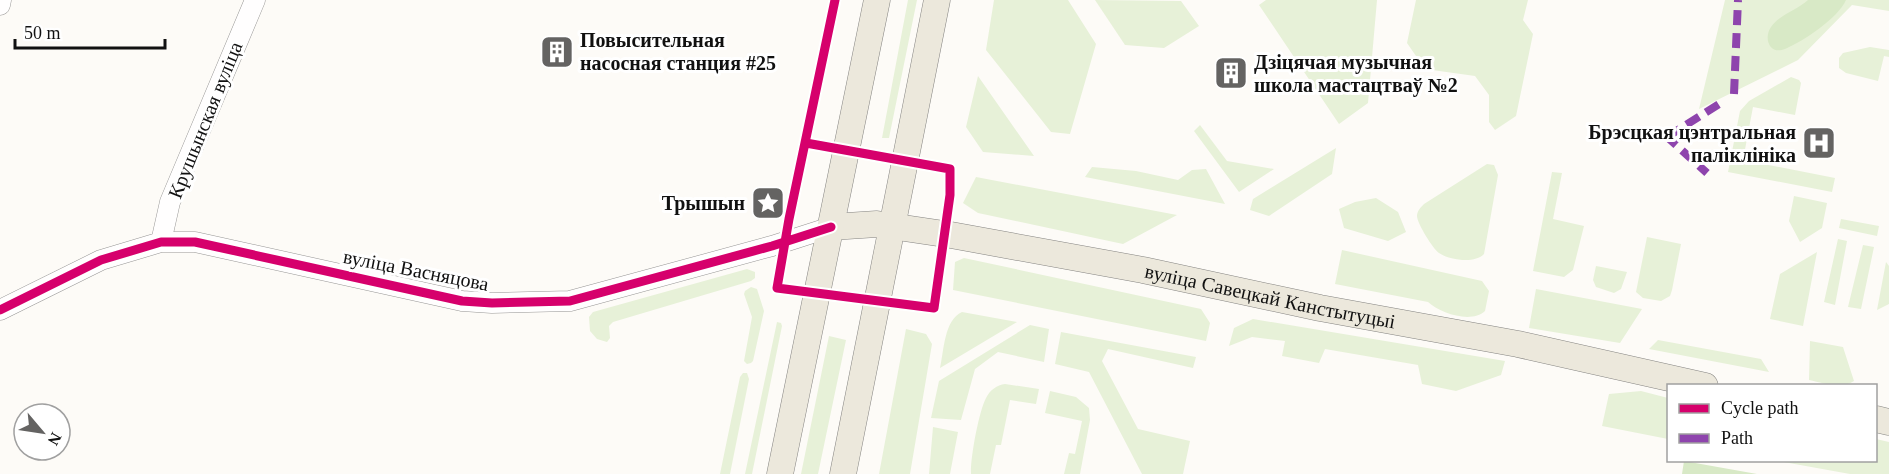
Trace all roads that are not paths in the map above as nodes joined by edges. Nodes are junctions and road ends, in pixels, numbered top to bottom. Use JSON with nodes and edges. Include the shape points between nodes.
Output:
{"nodes":[{"id":1,"x":1,"y":0,"type":"edge"},
{"id":2,"x":255,"y":0,"type":"edge"},
{"id":3,"x":877,"y":0,"type":"edge"},
{"id":4,"x":937,"y":0,"type":"edge"},
{"id":5,"x":0,"y":5,"type":"edge"},
{"id":6,"x":893,"y":226,"type":"junction"},
{"id":7,"x":831,"y":227,"type":"junction"},
{"id":8,"x":161,"y":242,"type":"junction"},
{"id":9,"x":0,"y":310,"type":"edge"},
{"id":10,"x":1696,"y":384,"type":"edge"},
{"id":11,"x":780,"y":474,"type":"edge"},
{"id":12,"x":843,"y":474,"type":"edge"}],
"edges":[{"from":1,"to":5,"type":"street"},
{"from":2,"to":8,"type":"street","name":"Крушынская вуліца","via":[[171,202]]},
{"from":3,"to":7,"type":"main road"},
{"from":4,"to":6,"type":"main road"},
{"from":6,"to":7,"type":"main road","name":"вуліца Савецкай Канстытуцыі"},
{"from":6,"to":10,"type":"main road","name":"вуліца Савецкай Канстытуцыі","via":[[1143,270],[1320,308],[1518,344]]},
{"from":6,"to":12,"type":"main road"},
{"from":7,"to":8,"type":"street","name":"вуліца Васняцова","via":[[570,301],[492,303],[462,301],[195,242]]},
{"from":7,"to":11,"type":"main road"},
{"from":8,"to":9,"type":"street","name":"вуліца Васняцова","via":[[101,260]]}]}
